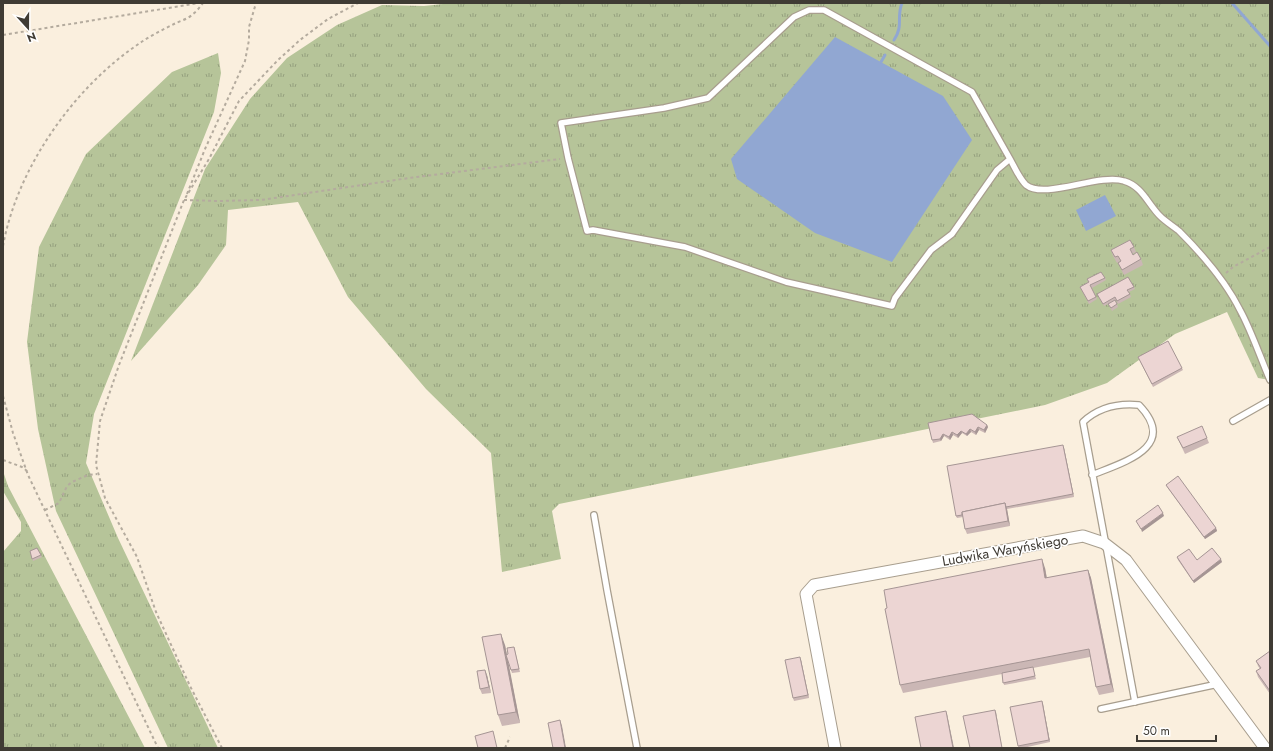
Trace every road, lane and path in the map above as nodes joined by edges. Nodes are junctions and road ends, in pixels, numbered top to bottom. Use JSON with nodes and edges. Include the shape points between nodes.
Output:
{"nodes":[{"id":1,"x":199,"y":3,"type":"edge"},
{"id":2,"x":203,"y":3,"type":"edge"},
{"id":3,"x":256,"y":3,"type":"edge"},
{"id":4,"x":358,"y":3,"type":"edge"},
{"id":5,"x":3,"y":35,"type":"edge"},
{"id":6,"x":568,"y":158,"type":"junction"},
{"id":7,"x":1010,"y":159,"type":"junction"},
{"id":8,"x":184,"y":200,"type":"junction"},
{"id":9,"x":3,"y":246,"type":"edge"},
{"id":10,"x":1270,"y":247,"type":"edge"},
{"id":11,"x":1219,"y":279,"type":"junction"},
{"id":12,"x":1270,"y":380,"type":"edge"},
{"id":13,"x":3,"y":396,"type":"edge"},
{"id":14,"x":1270,"y":400,"type":"edge"},
{"id":15,"x":1233,"y":421,"type":"dead end"},
{"id":16,"x":3,"y":460,"type":"edge"},
{"id":17,"x":27,"y":471,"type":"junction"},
{"id":18,"x":97,"y":474,"type":"junction"},
{"id":19,"x":1092,"y":475,"type":"junction"},
{"id":20,"x":45,"y":510,"type":"junction"},
{"id":21,"x":594,"y":515,"type":"dead end"},
{"id":22,"x":1104,"y":543,"type":"junction"},
{"id":23,"x":1218,"y":684,"type":"junction"},
{"id":24,"x":1135,"y":702,"type":"junction"},
{"id":25,"x":1101,"y":709,"type":"dead end"},
{"id":26,"x":510,"y":737,"type":"dead end"},
{"id":27,"x":158,"y":748,"type":"edge"},
{"id":28,"x":222,"y":748,"type":"edge"},
{"id":29,"x":505,"y":748,"type":"edge"},
{"id":30,"x":637,"y":748,"type":"edge"},
{"id":31,"x":835,"y":748,"type":"edge"},
{"id":32,"x":1265,"y":748,"type":"edge"}],
"edges":[{"from":1,"to":5,"type":"path"},
{"from":2,"to":9,"type":"path","via":[[193,15],[140,43],[114,62],[75,102],[51,134],[26,175],[6,230]]},
{"from":3,"to":8,"type":"path","via":[[249,27],[245,61]]},
{"from":4,"to":8,"type":"path","via":[[328,19],[300,40],[239,101]]},
{"from":6,"to":7,"type":"lane","via":[[561,124],[664,108],[708,98],[794,17],[804,12],[824,10],[972,92]]},
{"from":6,"to":7,"type":"lane","via":[[587,231],[686,246],[786,282],[892,306],[894,298],[931,250],[952,234],[997,170]]},
{"from":6,"to":8,"type":"path","via":[[262,200]]},
{"from":7,"to":11,"type":"lane","via":[[1021,180],[1037,190],[1102,180],[1125,181],[1140,190],[1160,216],[1178,230]]},
{"from":8,"to":18,"type":"path","via":[[119,365],[100,421]]},
{"from":10,"to":11,"type":"path","via":[[1233,267]]},
{"from":11,"to":12,"type":"lane","via":[[1240,310]]},
{"from":13,"to":17,"type":"path","via":[[12,433]]},
{"from":14,"to":15,"type":"lane"},
{"from":16,"to":17,"type":"path"},
{"from":17,"to":20,"type":"path"},
{"from":18,"to":20,"type":"path","via":[[72,482],[67,486],[59,503]]},
{"from":18,"to":28,"type":"path","via":[[105,498],[137,557],[156,612]]},
{"from":19,"to":19,"type":"lane","via":[[1083,422],[1104,408],[1126,404],[1139,405],[1147,413],[1152,424],[1154,430],[1151,441],[1143,452],[1131,459]]},
{"from":19,"to":22,"type":"lane"},
{"from":20,"to":27,"type":"path"},
{"from":21,"to":30,"type":"lane"},
{"from":22,"to":23,"type":"street","name":"Ludwika Waryńskiego","via":[[1126,560]]},
{"from":22,"to":24,"type":"lane"},
{"from":22,"to":31,"type":"street","name":"Ludwika Waryńskiego","via":[[1083,536],[814,585],[806,594]]},
{"from":23,"to":24,"type":"lane"},
{"from":23,"to":32,"type":"street","name":"Ludwika Waryńskiego"},
{"from":24,"to":25,"type":"lane"},
{"from":26,"to":29,"type":"path"}]}
